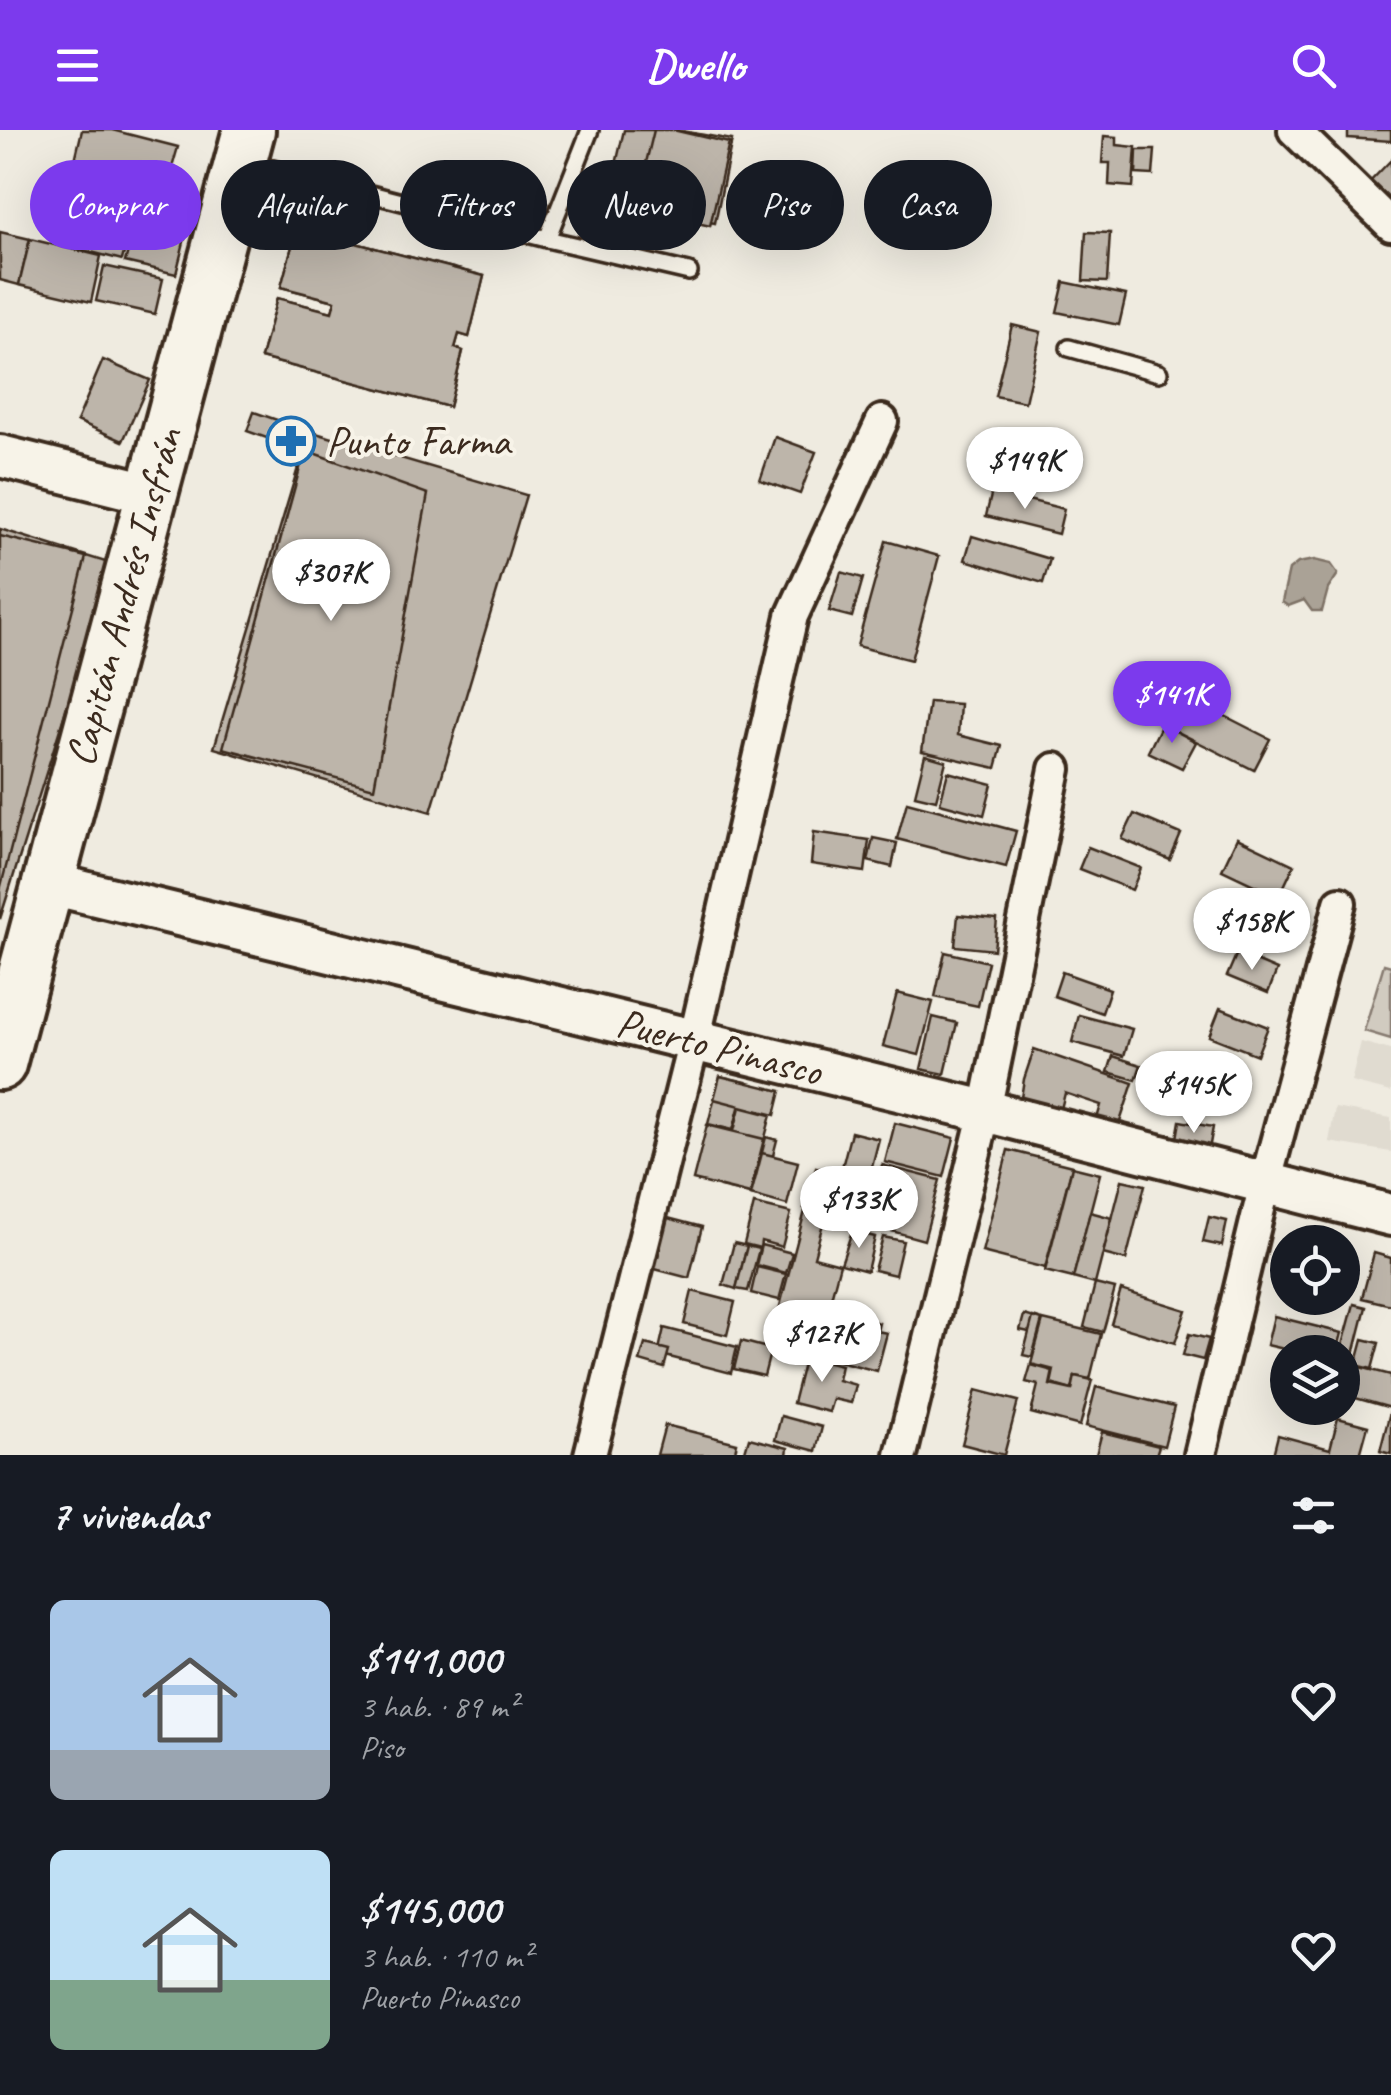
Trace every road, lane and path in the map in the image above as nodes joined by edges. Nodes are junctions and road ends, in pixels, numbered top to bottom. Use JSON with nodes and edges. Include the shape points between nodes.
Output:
{"nodes":[{"id":1,"x":590,"y":130,"type":"edge"},
{"id":2,"x":1305,"y":135,"type":"edge"},
{"id":3,"x":245,"y":146,"type":"edge"},
{"id":4,"x":400,"y":193,"type":"edge"},
{"id":5,"x":1391,"y":225,"type":"edge"},
{"id":6,"x":547,"y":238,"type":"joint"},
{"id":7,"x":688,"y":272,"type":"dead end"},
{"id":8,"x":1069,"y":348,"type":"dead end"},
{"id":9,"x":1159,"y":373,"type":"dead end"},
{"id":10,"x":882,"y":422,"type":"dead end"},
{"id":11,"x":0,"y":456,"type":"edge"},
{"id":12,"x":152,"y":494,"type":"junction"},
{"id":13,"x":1055,"y":769,"type":"dead end"},
{"id":14,"x":47,"y":883,"type":"junction"},
{"id":15,"x":1340,"y":903,"type":"dead end"},
{"id":16,"x":694,"y":1041,"type":"junction"},
{"id":17,"x":0,"y":1064,"type":"edge"},
{"id":18,"x":985,"y":1111,"type":"junction"},
{"id":19,"x":1266,"y":1184,"type":"junction"},
{"id":20,"x":1391,"y":1215,"type":"edge"},
{"id":21,"x":590,"y":1455,"type":"edge"},
{"id":22,"x":901,"y":1455,"type":"edge"},
{"id":23,"x":1200,"y":1455,"type":"edge"}],
"edges":[{"from":1,"to":6,"type":"lane"},
{"from":2,"to":5,"type":"street"},
{"from":3,"to":4,"type":"lane"},
{"from":3,"to":12,"type":"main road","name":"Capitán Andrés Insfrán"},
{"from":6,"to":7,"type":"lane"},
{"from":8,"to":9,"type":"lane"},
{"from":10,"to":16,"type":"street","via":[[792,616]]},
{"from":11,"to":12,"type":"street"},
{"from":12,"to":14,"type":"main road","name":"Capitán Andrés Insfrán"},
{"from":13,"to":18,"type":"street"},
{"from":14,"to":16,"type":"street","name":"Puerto Pinasco"},
{"from":14,"to":17,"type":"main road","name":"Capitán Andrés Insfrán"},
{"from":15,"to":19,"type":"street"},
{"from":16,"to":18,"type":"street","name":"Puerto Pinasco"},
{"from":16,"to":21,"type":"street"},
{"from":18,"to":19,"type":"street","name":"Puerto Pinasco"},
{"from":18,"to":22,"type":"street"},
{"from":19,"to":20,"type":"street","name":"Puerto Pinasco"},
{"from":19,"to":23,"type":"street"}]}
